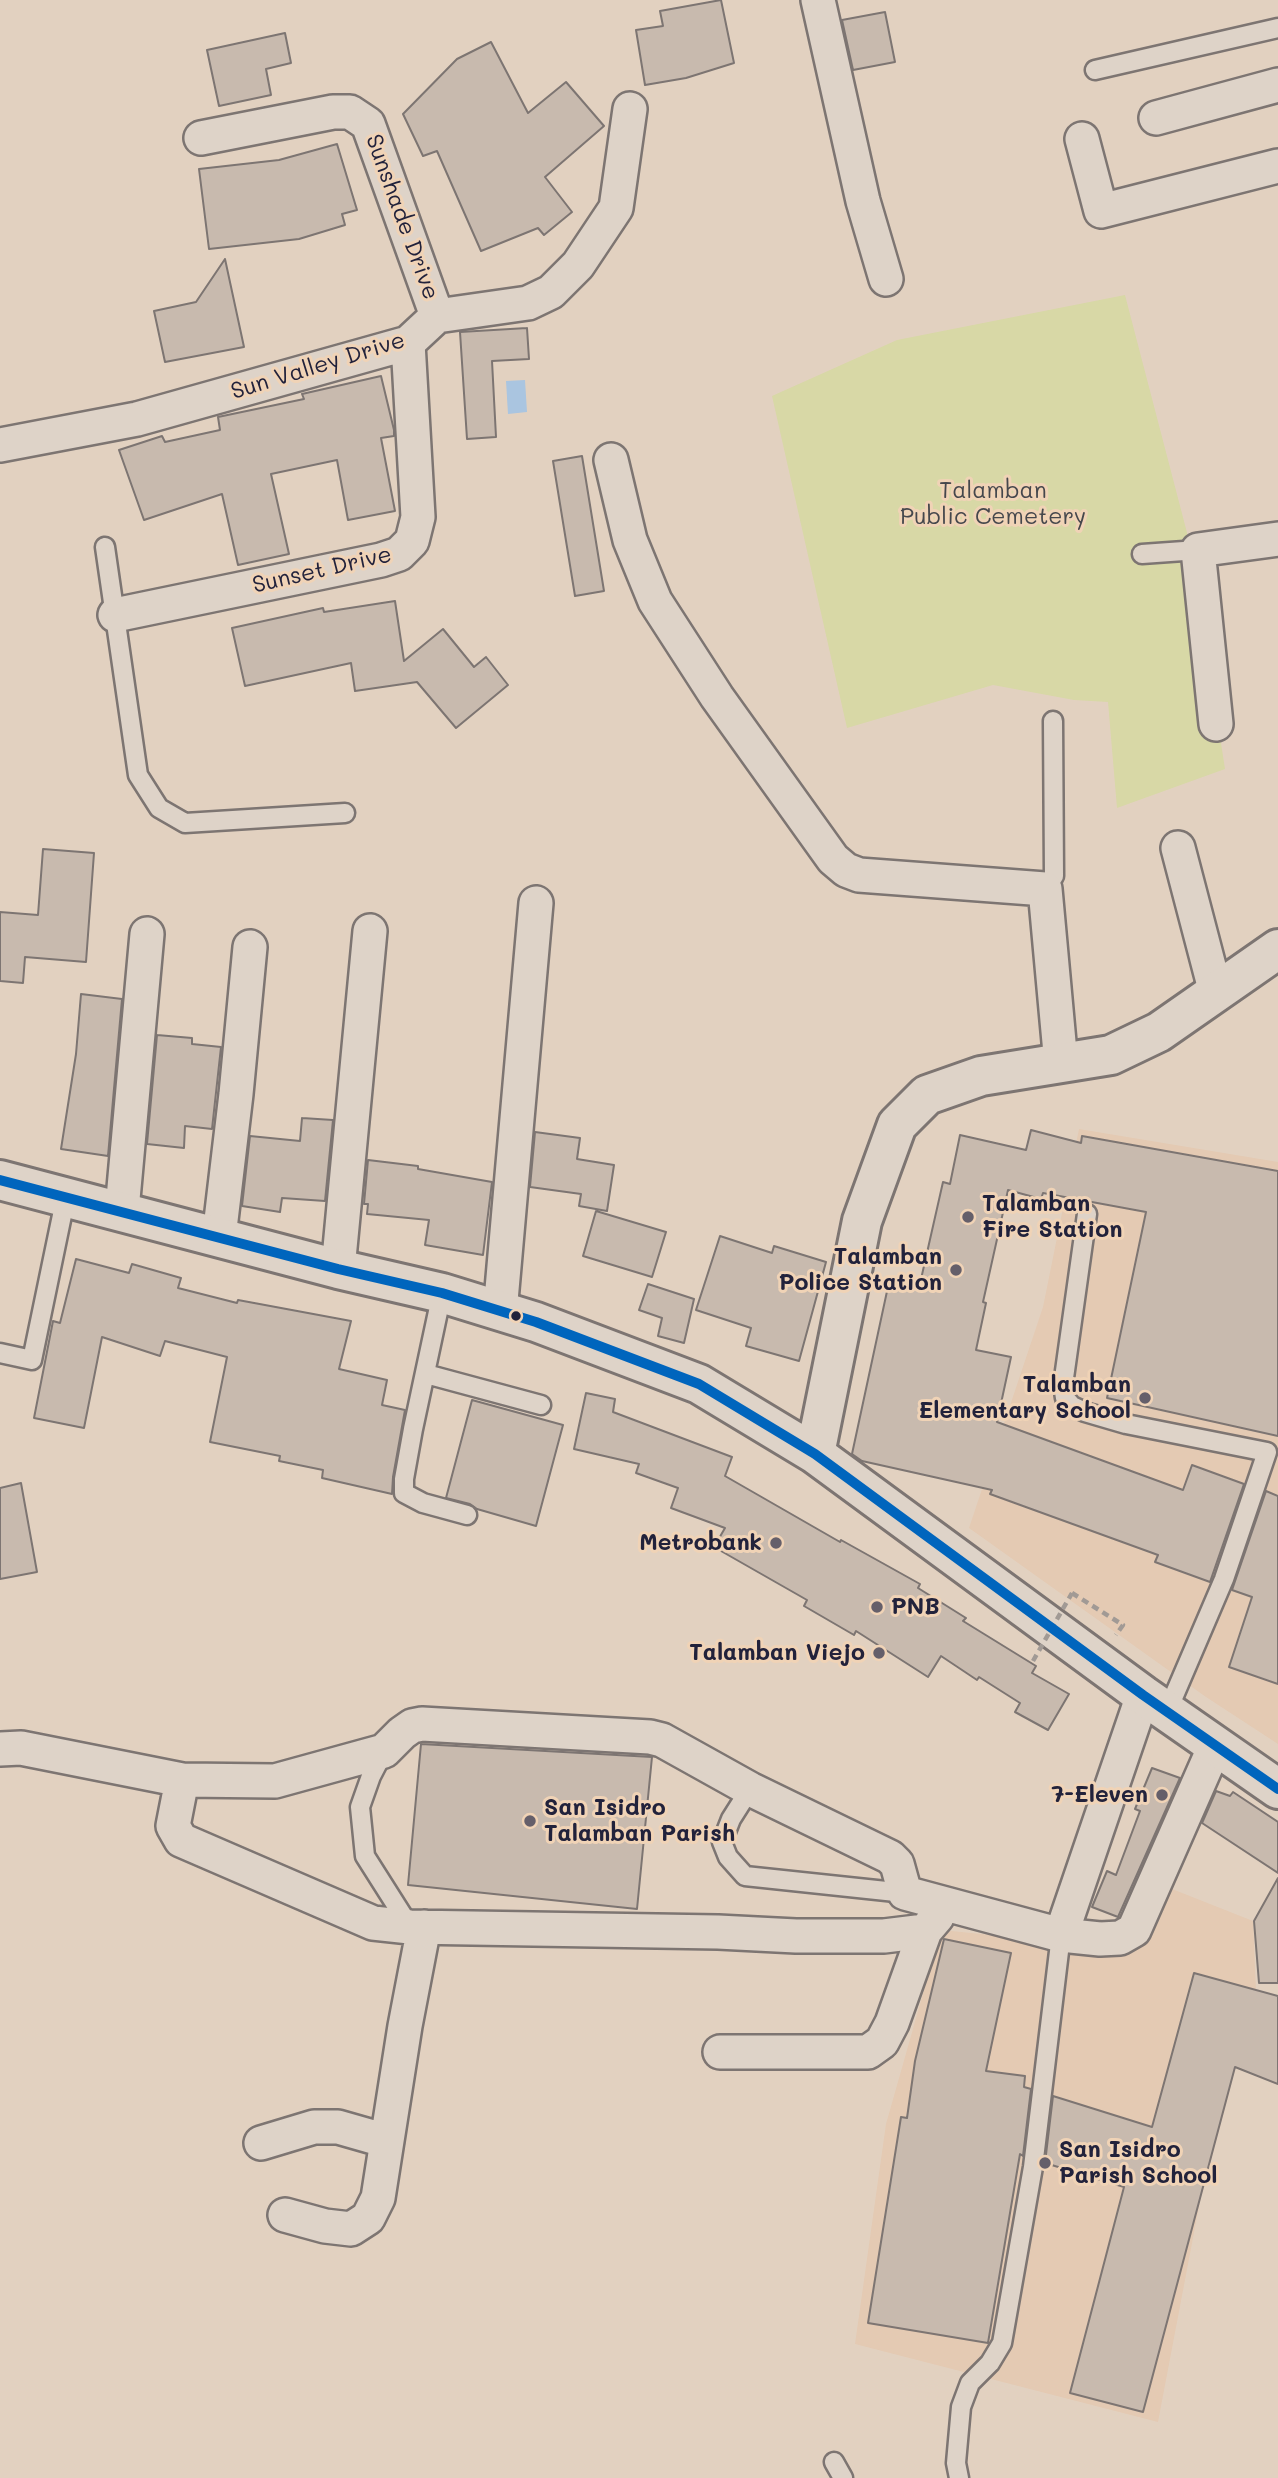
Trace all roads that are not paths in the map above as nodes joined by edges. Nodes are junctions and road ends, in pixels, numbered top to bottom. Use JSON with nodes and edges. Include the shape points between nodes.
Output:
{"nodes":[{"id":1,"x":818,"y":0,"type":"edge"},
{"id":2,"x":1278,"y":28,"type":"edge"},
{"id":3,"x":1095,"y":70,"type":"dead end"},
{"id":4,"x":1278,"y":85,"type":"edge"},
{"id":5,"x":630,"y":109,"type":"dead end"},
{"id":6,"x":1156,"y":118,"type":"dead end"},
{"id":7,"x":201,"y":138,"type":"dead end"},
{"id":8,"x":1082,"y":139,"type":"dead end"},
{"id":9,"x":1278,"y":166,"type":"edge"},
{"id":10,"x":886,"y":279,"type":"dead end"},
{"id":11,"x":437,"y":316,"type":"junction"},
{"id":12,"x":408,"y":343,"type":"junction"},
{"id":13,"x":0,"y":445,"type":"edge"},
{"id":14,"x":611,"y":460,"type":"dead end"},
{"id":15,"x":1278,"y":539,"type":"edge"},
{"id":16,"x":105,"y":547,"type":"dead end"},
{"id":17,"x":1198,"y":550,"type":"junction"},
{"id":18,"x":1142,"y":554,"type":"dead end"},
{"id":19,"x":115,"y":615,"type":"junction"},
{"id":20,"x":1053,"y":721,"type":"dead end"},
{"id":21,"x":1216,"y":724,"type":"dead end"},
{"id":22,"x":345,"y":813,"type":"dead end"},
{"id":23,"x":1178,"y":848,"type":"dead end"},
{"id":24,"x":1045,"y":889,"type":"junction"},
{"id":25,"x":536,"y":903,"type":"dead end"},
{"id":26,"x":370,"y":931,"type":"dead end"},
{"id":27,"x":148,"y":934,"type":"dead end"},
{"id":28,"x":250,"y":947,"type":"dead end"},
{"id":29,"x":1278,"y":949,"type":"edge"},
{"id":30,"x":1216,"y":993,"type":"junction"},
{"id":31,"x":1061,"y":1064,"type":"junction"},
{"id":32,"x":0,"y":1180,"type":"edge"},
{"id":33,"x":66,"y":1196,"type":"junction"},
{"id":34,"x":122,"y":1210,"type":"junction"},
{"id":35,"x":1087,"y":1214,"type":"dead end"},
{"id":36,"x":219,"y":1237,"type":"junction"},
{"id":37,"x":338,"y":1269,"type":"junction"},
{"id":38,"x":442,"y":1293,"type":"junction"},
{"id":39,"x":499,"y":1312,"type":"junction"},
{"id":40,"x":0,"y":1353,"type":"edge"},
{"id":41,"x":426,"y":1374,"type":"junction"},
{"id":42,"x":541,"y":1405,"type":"dead end"},
{"id":43,"x":1272,"y":1451,"type":"edge"},
{"id":44,"x":815,"y":1454,"type":"junction"},
{"id":45,"x":467,"y":1515,"type":"dead end"},
{"id":46,"x":1155,"y":1703,"type":"junction"},
{"id":47,"x":1215,"y":1746,"type":"junction"},
{"id":48,"x":0,"y":1749,"type":"edge"},
{"id":49,"x":384,"y":1751,"type":"junction"},
{"id":50,"x":182,"y":1780,"type":"junction"},
{"id":51,"x":1278,"y":1788,"type":"edge"},
{"id":52,"x":750,"y":1789,"type":"junction"},
{"id":53,"x":905,"y":1893,"type":"junction"},
{"id":54,"x":948,"y":1905,"type":"junction"},
{"id":55,"x":417,"y":1927,"type":"junction"},
{"id":56,"x":925,"y":1931,"type":"junction"},
{"id":57,"x":1061,"y":1935,"type":"junction"},
{"id":58,"x":720,"y":2052,"type":"dead end"},
{"id":59,"x":387,"y":2141,"type":"junction"},
{"id":60,"x":261,"y":2143,"type":"dead end"},
{"id":61,"x":285,"y":2215,"type":"dead end"},
{"id":62,"x":834,"y":2462,"type":"dead end"},
{"id":63,"x":843,"y":2478,"type":"edge"},
{"id":64,"x":959,"y":2478,"type":"edge"}],
"edges":[{"from":1,"to":10,"type":"street","via":[[863,201]]},
{"from":2,"to":3,"type":"lane"},
{"from":4,"to":6,"type":"street"},
{"from":5,"to":11,"type":"street","via":[[616,208],[578,265],[551,292],[528,303]]},
{"from":7,"to":11,"type":"street","name":"Sunshade Drive","via":[[333,112],[350,112],[368,124]]},
{"from":8,"to":9,"type":"street","via":[[1101,211]]},
{"from":11,"to":12,"type":"street","name":"Sun Valley Drive"},
{"from":12,"to":13,"type":"street","name":"Sun Valley Drive","via":[[137,419]]},
{"from":12,"to":19,"type":"street","name":"Sunset Drive","via":[[418,517],[412,541],[399,554]]},
{"from":14,"to":24,"type":"street","via":[[630,540],[654,601],[833,859],[859,875]]},
{"from":15,"to":17,"type":"street"},
{"from":16,"to":19,"type":"lane"},
{"from":17,"to":18,"type":"lane"},
{"from":17,"to":21,"type":"street"},
{"from":19,"to":22,"type":"lane","via":[[138,775],[159,808],[185,823]]},
{"from":20,"to":24,"type":"lane","via":[[1054,876]]},
{"from":23,"to":30,"type":"street"},
{"from":24,"to":31,"type":"street"},
{"from":25,"to":39,"type":"street"},
{"from":26,"to":37,"type":"street"},
{"from":27,"to":34,"type":"street"},
{"from":28,"to":36,"type":"street"},
{"from":29,"to":30,"type":"main road"},
{"from":30,"to":31,"type":"main road","via":[[1159,1032],[1111,1055]]},
{"from":31,"to":44,"type":"main road","via":[[981,1076],[927,1095],[897,1125],[862,1221]]},
{"from":32,"to":33,"type":"main road"},
{"from":33,"to":34,"type":"main road"},
{"from":33,"to":40,"type":"lane","via":[[32,1360]]},
{"from":34,"to":36,"type":"main road"},
{"from":35,"to":43,"type":"lane","via":[[1063,1385],[1065,1398],[1085,1412],[1126,1424]]},
{"from":36,"to":37,"type":"main road"},
{"from":37,"to":38,"type":"main road"},
{"from":38,"to":39,"type":"main road"},
{"from":38,"to":41,"type":"lane"},
{"from":39,"to":44,"type":"main road","via":[[699,1384]]},
{"from":41,"to":42,"type":"lane"},
{"from":41,"to":45,"type":"lane","via":[[404,1493]]},
{"from":43,"to":46,"type":"lane","via":[[1224,1579]]},
{"from":44,"to":46,"type":"main road"},
{"from":46,"to":47,"type":"main road"},
{"from":46,"to":57,"type":"street"},
{"from":47,"to":51,"type":"main road"},
{"from":47,"to":57,"type":"street","via":[[1134,1930],[1120,1938]]},
{"from":48,"to":50,"type":"street","via":[[21,1748]]},
{"from":49,"to":50,"type":"street","via":[[275,1782]]},
{"from":49,"to":52,"type":"street","via":[[402,1733],[422,1724],[650,1737]]},
{"from":49,"to":55,"type":"lane","via":[[360,1807],[365,1856]]},
{"from":50,"to":55,"type":"street","via":[[173,1826],[181,1840],[373,1923]]},
{"from":52,"to":53,"type":"street","via":[[890,1857],[897,1864]]},
{"from":52,"to":53,"type":"lane","via":[[722,1842],[745,1876]]},
{"from":53,"to":54,"type":"street"},
{"from":54,"to":56,"type":"street"},
{"from":54,"to":57,"type":"street"},
{"from":55,"to":56,"type":"street","via":[[796,1936]]},
{"from":55,"to":59,"type":"street"},
{"from":56,"to":58,"type":"street","via":[[892,2023],[882,2042],[868,2052]]},
{"from":57,"to":64,"type":"lane","via":[[1033,2167],[1002,2343],[970,2383],[961,2407]]},
{"from":59,"to":60,"type":"street","via":[[338,2127],[314,2127]]},
{"from":59,"to":61,"type":"street","via":[[378,2198],[368,2218],[351,2229]]},
{"from":62,"to":63,"type":"lane"}]}
